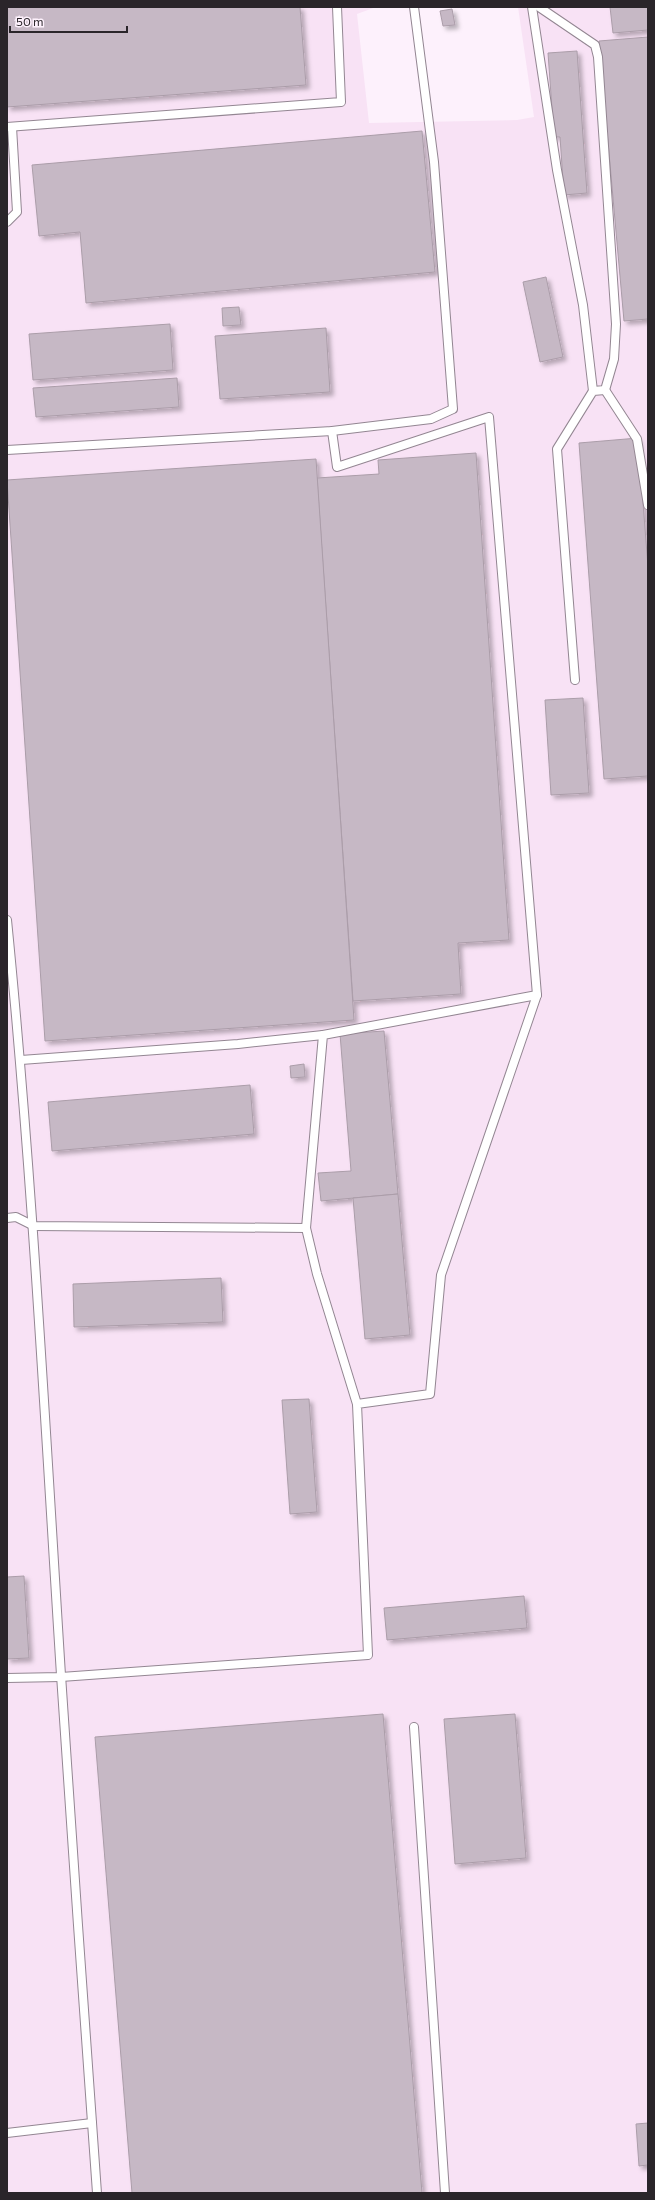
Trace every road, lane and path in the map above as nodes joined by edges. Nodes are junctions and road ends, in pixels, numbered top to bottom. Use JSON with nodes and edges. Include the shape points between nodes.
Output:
{"nodes":[{"id":1,"x":337,"y":7,"type":"edge"},
{"id":2,"x":414,"y":7,"type":"edge"},
{"id":3,"x":532,"y":7,"type":"edge"},
{"id":4,"x":539,"y":7,"type":"edge"},
{"id":5,"x":9,"y":127,"type":"edge"},
{"id":6,"x":7,"y":222,"type":"edge"},
{"id":7,"x":605,"y":390,"type":"junction"},
{"id":8,"x":593,"y":391,"type":"junction"},
{"id":9,"x":332,"y":431,"type":"junction"},
{"id":10,"x":7,"y":450,"type":"edge"},
{"id":11,"x":648,"y":505,"type":"edge"},
{"id":12,"x":575,"y":680,"type":"dead end"},
{"id":13,"x":7,"y":920,"type":"edge"},
{"id":14,"x":537,"y":995,"type":"junction"},
{"id":15,"x":323,"y":1035,"type":"junction"},
{"id":16,"x":21,"y":1060,"type":"junction"},
{"id":17,"x":7,"y":1218,"type":"edge"},
{"id":18,"x":34,"y":1226,"type":"junction"},
{"id":19,"x":306,"y":1228,"type":"junction"},
{"id":20,"x":357,"y":1404,"type":"junction"},
{"id":21,"x":61,"y":1677,"type":"junction"},
{"id":22,"x":7,"y":1678,"type":"edge"},
{"id":23,"x":414,"y":1727,"type":"dead end"},
{"id":24,"x":92,"y":2123,"type":"junction"},
{"id":25,"x":7,"y":2133,"type":"edge"},
{"id":26,"x":97,"y":2193,"type":"edge"},
{"id":27,"x":445,"y":2193,"type":"edge"}],
"edges":[{"from":1,"to":5,"type":"lane","via":[[341,102]]},
{"from":2,"to":9,"type":"lane","via":[[438,205],[453,409],[431,419]]},
{"from":3,"to":8,"type":"lane","via":[[557,170],[583,306]]},
{"from":4,"to":7,"type":"lane","via":[[595,45],[598,57],[616,324],[614,359]]},
{"from":5,"to":6,"type":"lane","via":[[17,212]]},
{"from":7,"to":8,"type":"lane"},
{"from":7,"to":11,"type":"lane","via":[[637,439]]},
{"from":8,"to":12,"type":"lane","via":[[557,449]]},
{"from":9,"to":10,"type":"lane"},
{"from":9,"to":14,"type":"lane","via":[[337,467],[489,417]]},
{"from":13,"to":16,"type":"lane"},
{"from":14,"to":15,"type":"lane"},
{"from":14,"to":20,"type":"lane","via":[[441,1275],[430,1394]]},
{"from":15,"to":16,"type":"lane"},
{"from":15,"to":19,"type":"lane"},
{"from":16,"to":18,"type":"lane"},
{"from":17,"to":18,"type":"lane","via":[[16,1217]]},
{"from":18,"to":19,"type":"lane"},
{"from":18,"to":21,"type":"lane"},
{"from":19,"to":20,"type":"lane","via":[[317,1274]]},
{"from":20,"to":21,"type":"lane","via":[[368,1655]]},
{"from":21,"to":22,"type":"lane"},
{"from":21,"to":24,"type":"lane"},
{"from":23,"to":27,"type":"lane"},
{"from":24,"to":25,"type":"lane"},
{"from":24,"to":26,"type":"lane"}]}
